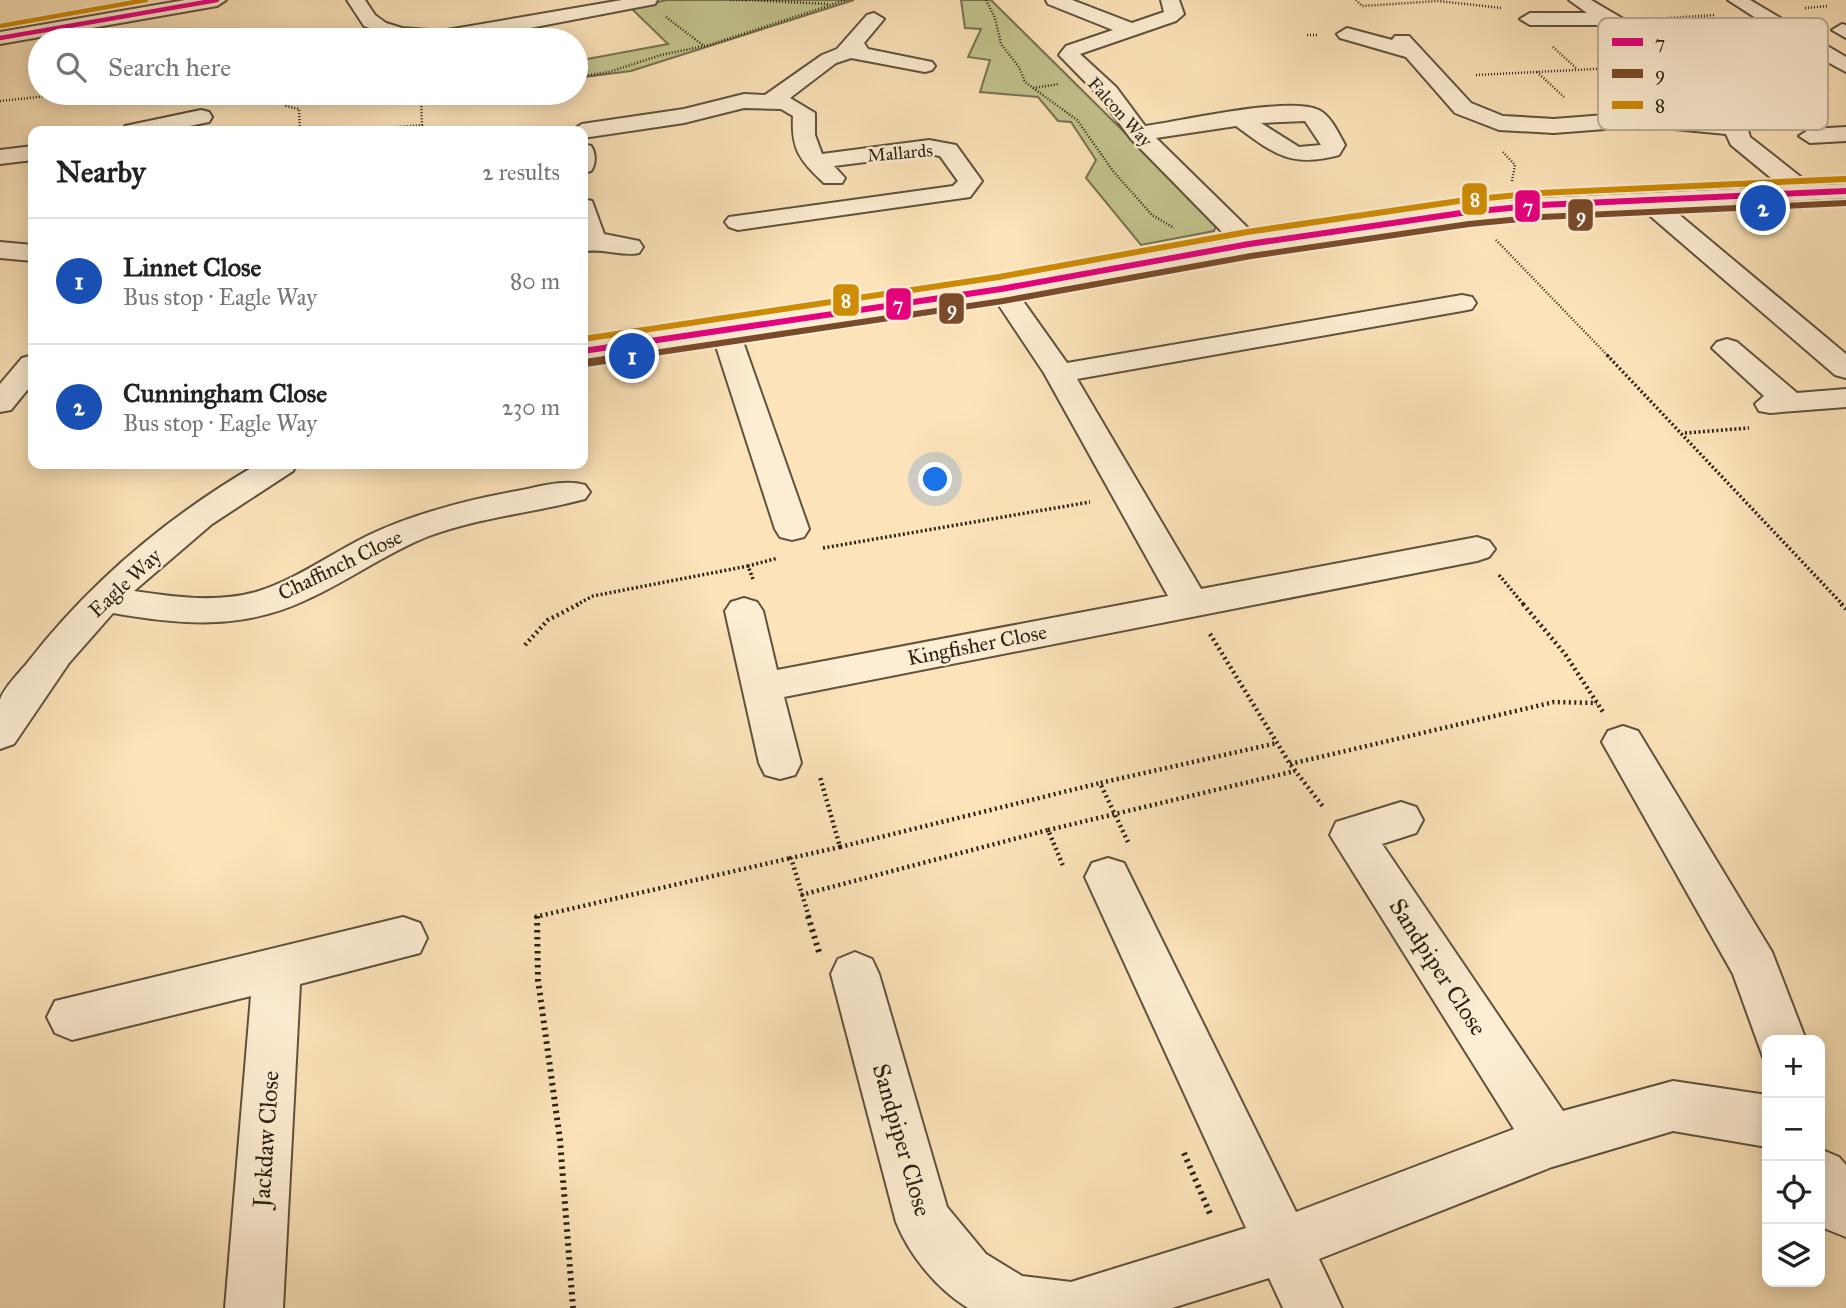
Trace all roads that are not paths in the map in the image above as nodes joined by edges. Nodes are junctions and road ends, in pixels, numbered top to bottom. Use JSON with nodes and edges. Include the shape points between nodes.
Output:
{"nodes":[{"id":1,"x":217,"y":0,"type":"edge"},
{"id":2,"x":357,"y":0,"type":"edge"},
{"id":3,"x":648,"y":0,"type":"edge"},
{"id":4,"x":1055,"y":0,"type":"edge"},
{"id":5,"x":1578,"y":0,"type":"edge"},
{"id":6,"x":1778,"y":1,"type":"edge"},
{"id":7,"x":625,"y":2,"type":"edge"},
{"id":8,"x":1745,"y":5,"type":"edge"},
{"id":9,"x":138,"y":9,"type":"edge"},
{"id":10,"x":470,"y":10,"type":"dead end"},
{"id":11,"x":1176,"y":12,"type":"edge"},
{"id":12,"x":1604,"y":18,"type":"edge"},
{"id":13,"x":1768,"y":18,"type":"edge"},
{"id":14,"x":874,"y":19,"type":"dead end"},
{"id":15,"x":1530,"y":19,"type":"dead end"},
{"id":16,"x":1598,"y":19,"type":"edge"},
{"id":17,"x":48,"y":28,"type":"edge"},
{"id":18,"x":136,"y":28,"type":"edge"},
{"id":19,"x":383,"y":28,"type":"edge"},
{"id":20,"x":482,"y":28,"type":"edge"},
{"id":21,"x":524,"y":28,"type":"edge"},
{"id":22,"x":1129,"y":29,"type":"junction"},
{"id":23,"x":28,"y":32,"type":"edge"},
{"id":24,"x":1347,"y":34,"type":"dead end"},
{"id":25,"x":0,"y":38,"type":"edge"},
{"id":26,"x":1407,"y":46,"type":"junction"},
{"id":27,"x":853,"y":50,"type":"junction"},
{"id":28,"x":1373,"y":53,"type":"dead end"},
{"id":29,"x":925,"y":66,"type":"dead end"},
{"id":30,"x":773,"y":100,"type":"junction"},
{"id":31,"x":201,"y":117,"type":"dead end"},
{"id":32,"x":1243,"y":120,"type":"dead end"},
{"id":33,"x":1598,"y":123,"type":"edge"},
{"id":34,"x":136,"y":126,"type":"edge"},
{"id":35,"x":588,"y":130,"type":"edge"},
{"id":36,"x":1736,"y":130,"type":"edge"},
{"id":37,"x":1139,"y":134,"type":"junction"},
{"id":38,"x":1846,"y":134,"type":"edge"},
{"id":39,"x":1810,"y":136,"type":"dead end"},
{"id":40,"x":28,"y":154,"type":"edge"},
{"id":41,"x":0,"y":157,"type":"edge"},
{"id":42,"x":813,"y":162,"type":"junction"},
{"id":43,"x":1846,"y":191,"type":"edge"},
{"id":44,"x":1804,"y":192,"type":"junction"},
{"id":45,"x":1647,"y":200,"type":"junction"},
{"id":46,"x":849,"y":207,"type":"junction"},
{"id":47,"x":738,"y":222,"type":"dead end"},
{"id":48,"x":588,"y":242,"type":"edge"},
{"id":49,"x":1249,"y":244,"type":"junction"},
{"id":50,"x":630,"y":247,"type":"dead end"},
{"id":51,"x":0,"y":250,"type":"edge"},
{"id":52,"x":28,"y":253,"type":"edge"},
{"id":53,"x":1001,"y":289,"type":"junction"},
{"id":54,"x":1462,"y":303,"type":"dead end"},
{"id":55,"x":725,"y":330,"type":"junction"},
{"id":56,"x":1727,"y":348,"type":"dead end"},
{"id":57,"x":588,"y":350,"type":"edge"},
{"id":58,"x":1846,"y":369,"type":"edge"},
{"id":59,"x":28,"y":370,"type":"edge"},
{"id":60,"x":1059,"y":373,"type":"junction"},
{"id":61,"x":1846,"y":398,"type":"edge"},
{"id":62,"x":0,"y":404,"type":"edge"},
{"id":63,"x":28,"y":405,"type":"edge"},
{"id":64,"x":263,"y":469,"type":"edge"},
{"id":65,"x":573,"y":492,"type":"dead end"},
{"id":66,"x":795,"y":541,"type":"road end"},
{"id":67,"x":1477,"y":548,"type":"road end"},
{"id":68,"x":106,"y":599,"type":"junction"},
{"id":69,"x":1191,"y":604,"type":"junction"},
{"id":70,"x":744,"y":611,"type":"road end"},
{"id":71,"x":762,"y":687,"type":"junction"},
{"id":72,"x":0,"y":733,"type":"edge"},
{"id":73,"x":1623,"y":742,"type":"road end"},
{"id":74,"x":780,"y":762,"type":"road end"},
{"id":75,"x":1401,"y":820,"type":"dead end"},
{"id":76,"x":1103,"y":868,"type":"road end"},
{"id":77,"x":403,"y":938,"type":"dead end"},
{"id":78,"x":278,"y":970,"type":"junction"},
{"id":79,"x":855,"y":974,"type":"road end"},
{"id":80,"x":72,"y":1017,"type":"dead end"},
{"id":81,"x":1779,"y":1035,"type":"edge"},
{"id":82,"x":1762,"y":1120,"type":"edge"},
{"id":83,"x":1552,"y":1141,"type":"junction"},
{"id":84,"x":1825,"y":1183,"type":"edge"},
{"id":85,"x":1846,"y":1209,"type":"edge"},
{"id":86,"x":1283,"y":1245,"type":"junction"},
{"id":87,"x":254,"y":1308,"type":"edge"},
{"id":88,"x":1063,"y":1308,"type":"edge"},
{"id":89,"x":1079,"y":1308,"type":"edge"},
{"id":90,"x":1313,"y":1308,"type":"edge"}],
"edges":[{"from":1,"to":9,"type":"street"},
{"from":2,"to":19,"type":"street","via":[[367,20]]},
{"from":3,"to":7,"type":"street"},
{"from":4,"to":22,"type":"street"},
{"from":5,"to":12,"type":"street"},
{"from":6,"to":8,"type":"street"},
{"from":7,"to":21,"type":"street","via":[[587,20]]},
{"from":8,"to":13,"type":"street"},
{"from":9,"to":17,"type":"street"},
{"from":9,"to":18,"type":"street"},
{"from":10,"to":20,"type":"street"},
{"from":11,"to":22,"type":"street","name":"Falcon Way"},
{"from":14,"to":27,"type":"street"},
{"from":15,"to":16,"type":"street"},
{"from":22,"to":37,"type":"street","name":"Falcon Way","via":[[1069,55],[1108,92]]},
{"from":23,"to":25,"type":"street"},
{"from":24,"to":26,"type":"street"},
{"from":26,"to":28,"type":"street"},
{"from":26,"to":33,"type":"street","via":[[1463,108],[1499,124],[1544,127]]},
{"from":27,"to":29,"type":"street"},
{"from":27,"to":30,"type":"street","via":[[829,59]]},
{"from":30,"to":35,"type":"street","via":[[744,101],[684,116]]},
{"from":30,"to":42,"type":"street","via":[[797,106],[804,113],[802,138]]},
{"from":31,"to":34,"type":"street"},
{"from":32,"to":37,"type":"street"},
{"from":36,"to":44,"type":"street","via":[[1739,140]]},
{"from":37,"to":49,"type":"street","name":"Falcon Way"},
{"from":38,"to":39,"type":"street"},
{"from":40,"to":41,"type":"street"},
{"from":42,"to":46,"type":"street","via":[[838,183]]},
{"from":42,"to":46,"type":"street","name":"Mallards","via":[[929,147],[948,150],[970,181],[961,192]]},
{"from":43,"to":44,"type":"street"},
{"from":44,"to":45,"type":"street"},
{"from":45,"to":49,"type":"street","via":[[1468,212]]},
{"from":45,"to":58,"type":"street"},
{"from":46,"to":47,"type":"street","name":"Mallards"},
{"from":48,"to":50,"type":"street"},
{"from":49,"to":53,"type":"street"},
{"from":51,"to":52,"type":"street"},
{"from":53,"to":55,"type":"street"},
{"from":53,"to":60,"type":"street"},
{"from":54,"to":60,"type":"street"},
{"from":55,"to":57,"type":"street"},
{"from":55,"to":66,"type":"street"},
{"from":56,"to":61,"type":"street","via":[[1780,404]]},
{"from":59,"to":62,"type":"street"},
{"from":60,"to":69,"type":"street"},
{"from":62,"to":63,"type":"street"},
{"from":64,"to":68,"type":"street","name":"Eagle Way","via":[[179,532]]},
{"from":65,"to":68,"type":"street","name":"Chaffinch Close","via":[[502,502],[430,523],[291,592],[230,610],[199,614]]},
{"from":67,"to":69,"type":"street","name":"Kingfisher Close"},
{"from":68,"to":72,"type":"street","name":"Eagle Way","via":[[60,646]]},
{"from":69,"to":71,"type":"street","name":"Kingfisher Close"},
{"from":70,"to":71,"type":"street"},
{"from":71,"to":74,"type":"street"},
{"from":73,"to":81,"type":"street","via":[[1755,967]]},
{"from":75,"to":83,"type":"street","name":"Sandpiper Close","via":[[1352,835]]},
{"from":76,"to":86,"type":"street"},
{"from":77,"to":78,"type":"street"},
{"from":78,"to":80,"type":"street"},
{"from":78,"to":87,"type":"street","name":"Jackdaw Close"},
{"from":79,"to":88,"type":"street","name":"Sandpiper Close","via":[[924,1222],[966,1274],[1015,1304]]},
{"from":82,"to":83,"type":"street","via":[[1673,1106]]},
{"from":83,"to":86,"type":"street"},
{"from":84,"to":85,"type":"street"},
{"from":86,"to":89,"type":"street"},
{"from":86,"to":90,"type":"street"}]}
